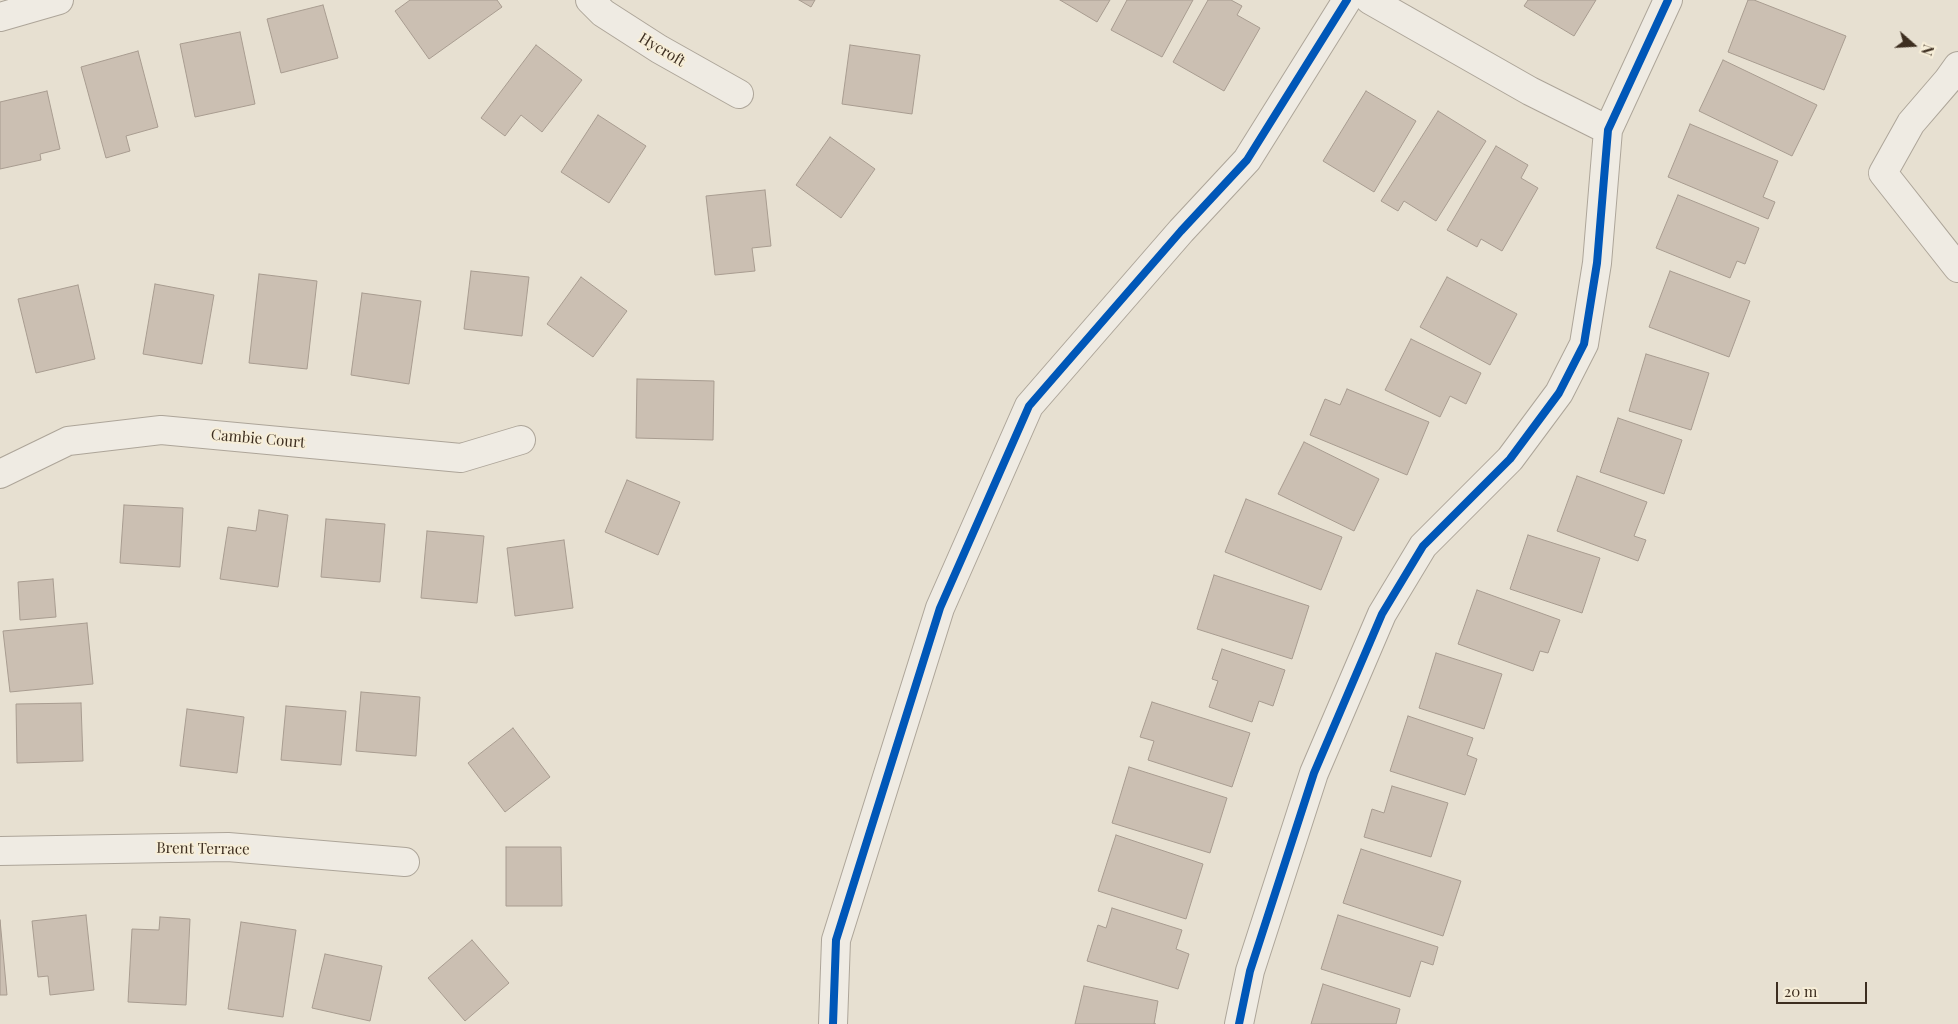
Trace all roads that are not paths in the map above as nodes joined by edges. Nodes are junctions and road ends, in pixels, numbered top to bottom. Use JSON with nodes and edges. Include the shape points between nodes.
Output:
{"nodes":[{"id":1,"x":58,"y":0,"type":"edge"},
{"id":2,"x":590,"y":0,"type":"edge"},
{"id":3,"x":1347,"y":0,"type":"edge"},
{"id":4,"x":1370,"y":0,"type":"edge"},
{"id":5,"x":1668,"y":0,"type":"edge"},
{"id":6,"x":0,"y":17,"type":"edge"},
{"id":7,"x":1958,"y":66,"type":"edge"},
{"id":8,"x":739,"y":94,"type":"dead end"},
{"id":9,"x":1608,"y":130,"type":"junction"},
{"id":10,"x":1958,"y":268,"type":"edge"},
{"id":11,"x":521,"y":440,"type":"dead end"},
{"id":12,"x":0,"y":474,"type":"edge"},
{"id":13,"x":0,"y":851,"type":"edge"},
{"id":14,"x":405,"y":862,"type":"dead end"},
{"id":15,"x":833,"y":1024,"type":"edge"},
{"id":16,"x":1239,"y":1024,"type":"edge"}],
"edges":[{"from":1,"to":6,"type":"street"},
{"from":2,"to":8,"type":"street","name":"Hycroft","via":[[603,13],[659,49]]},
{"from":3,"to":15,"type":"street","via":[[1247,160],[1029,406],[940,608],[836,940]]},
{"from":4,"to":9,"type":"street","via":[[1530,91]]},
{"from":5,"to":9,"type":"street"},
{"from":7,"to":10,"type":"street","via":[[1911,123],[1883,173]]},
{"from":9,"to":16,"type":"street","via":[[1597,263],[1584,344],[1559,393],[1515,452],[1423,546],[1382,614],[1314,773],[1250,971]]},
{"from":11,"to":12,"type":"street","name":"Cambie Court","via":[[461,458],[161,430],[68,441]]},
{"from":13,"to":14,"type":"street","name":"Brent Terrace","via":[[228,847]]}]}
